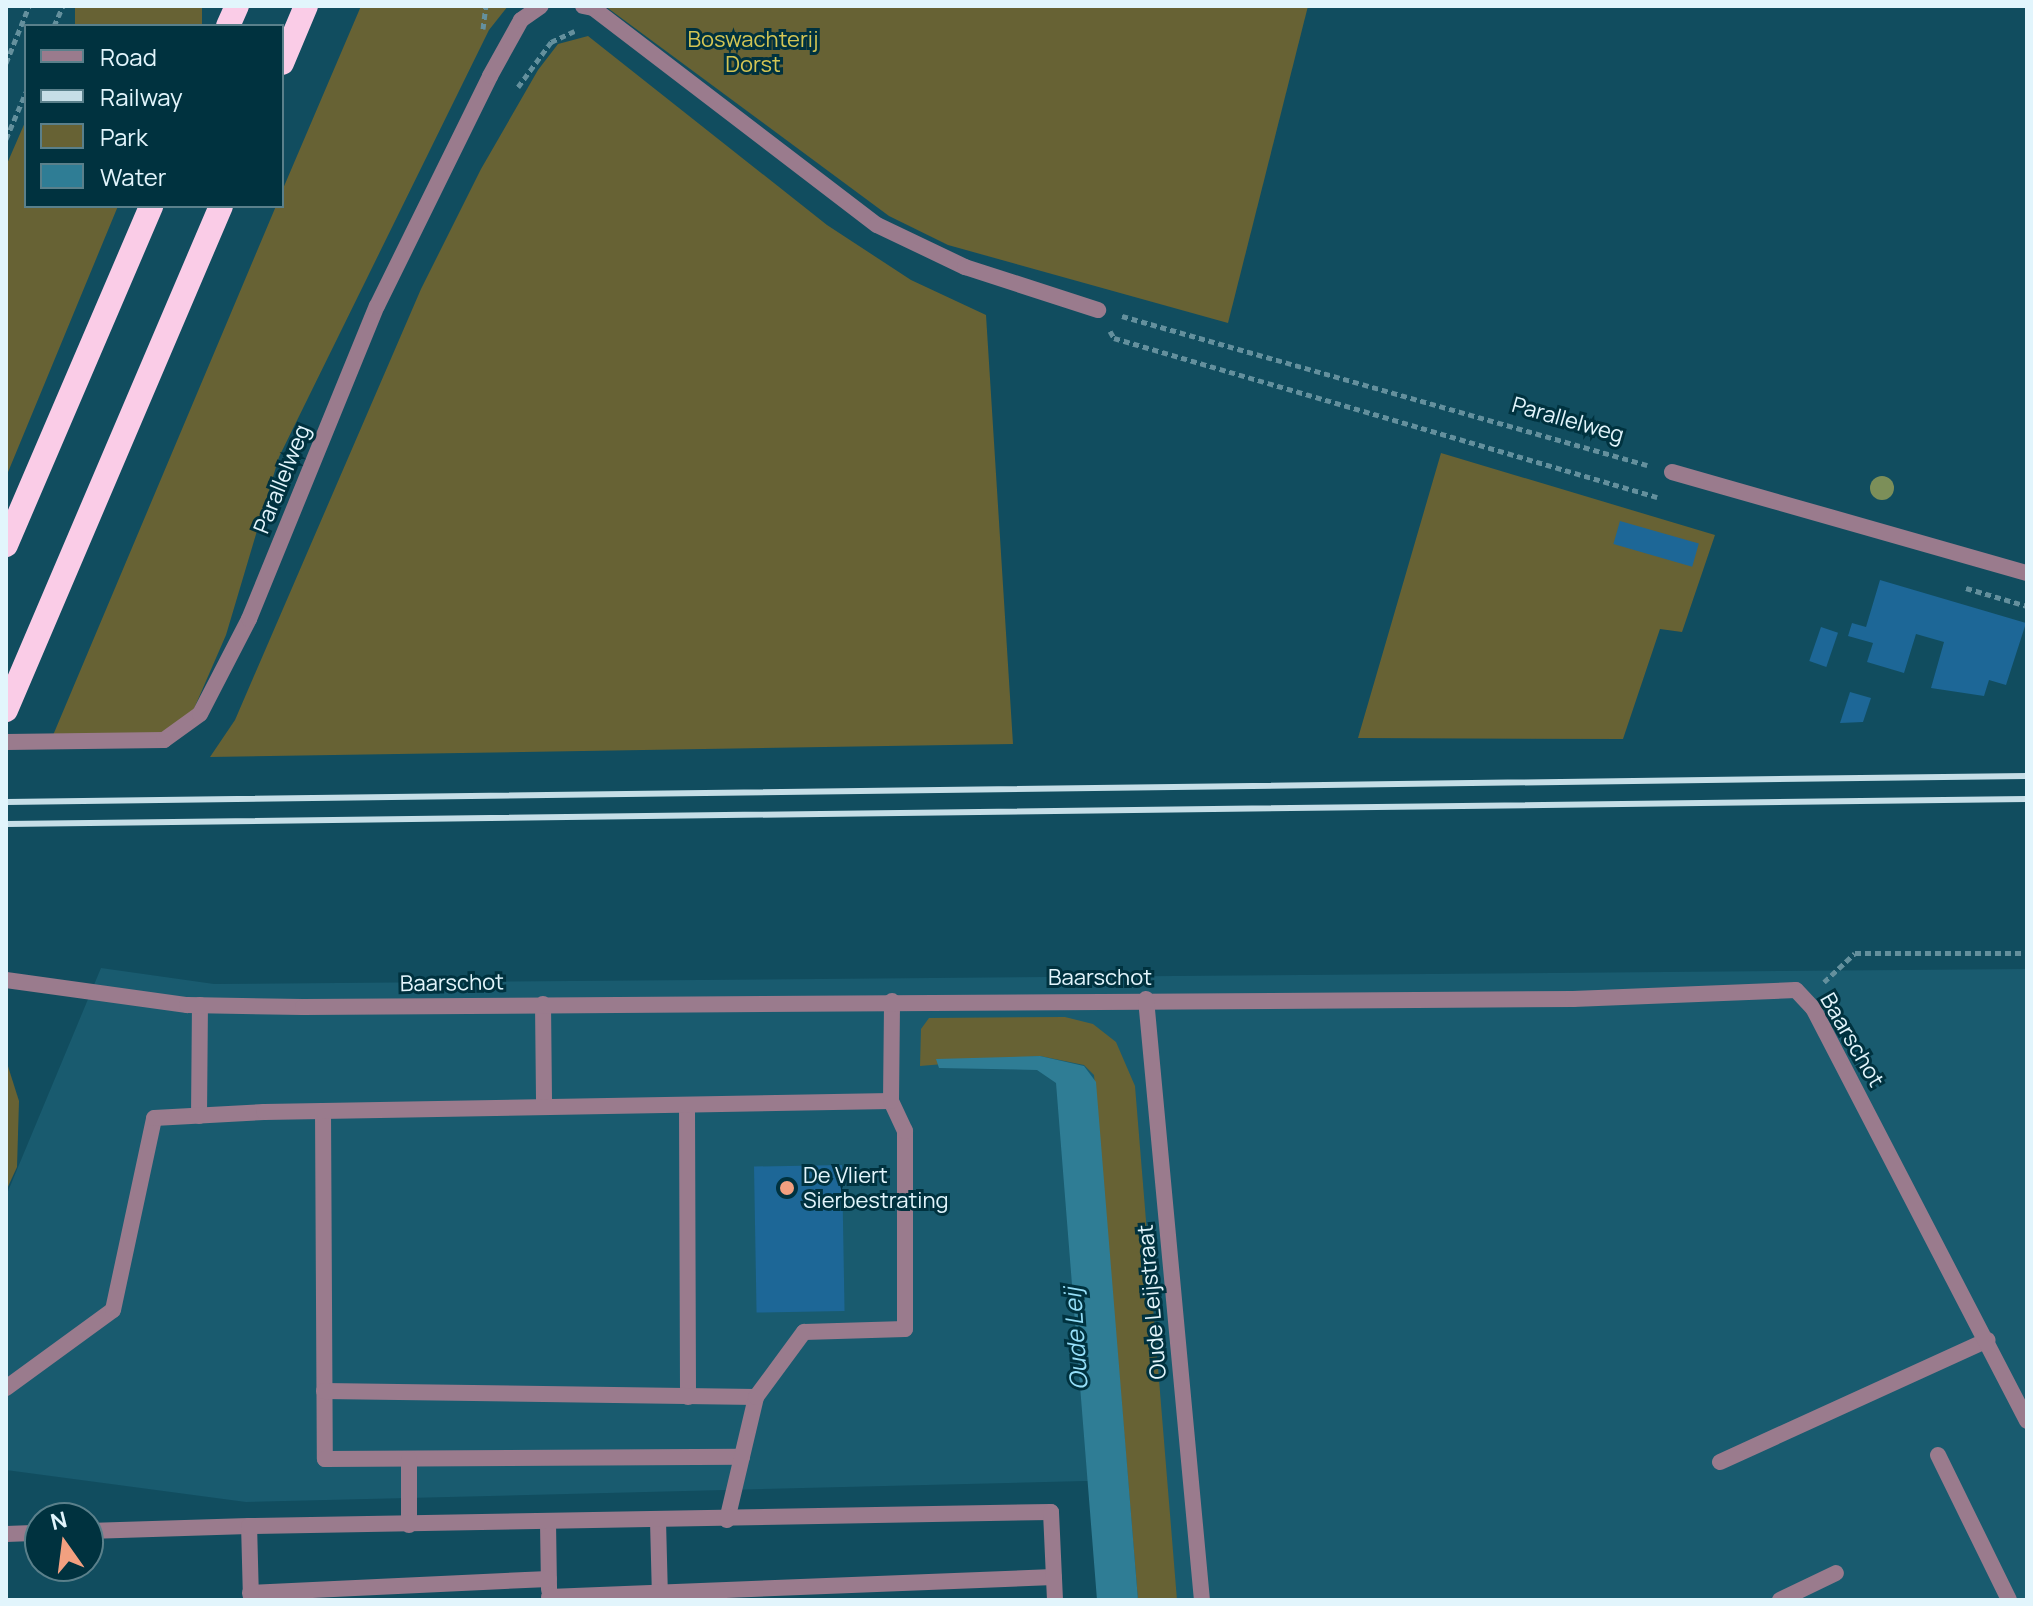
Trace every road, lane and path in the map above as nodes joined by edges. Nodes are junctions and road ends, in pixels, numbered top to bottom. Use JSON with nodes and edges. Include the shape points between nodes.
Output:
{"nodes":[{"id":1,"x":29,"y":6,"type":"edge"},
{"id":2,"x":306,"y":6,"type":"edge"},
{"id":3,"x":541,"y":6,"type":"edge"},
{"id":4,"x":583,"y":6,"type":"edge"},
{"id":5,"x":588,"y":30,"type":"dead end"},
{"id":6,"x":284,"y":58,"type":"edge"},
{"id":7,"x":6,"y":63,"type":"edge"},
{"id":8,"x":24,"y":97,"type":"edge"},
{"id":9,"x":511,"y":97,"type":"dead end"},
{"id":10,"x":6,"y":139,"type":"edge"},
{"id":11,"x":150,"y":208,"type":"edge"},
{"id":12,"x":220,"y":208,"type":"edge"},
{"id":13,"x":1098,"y":310,"type":"junction"},
{"id":14,"x":1672,"y":472,"type":"joint"},
{"id":15,"x":1662,"y":498,"type":"dead end"},
{"id":16,"x":6,"y":545,"type":"edge"},
{"id":17,"x":2027,"y":573,"type":"edge"},
{"id":18,"x":1951,"y":583,"type":"dead end"},
{"id":19,"x":2027,"y":606,"type":"edge"},
{"id":20,"x":6,"y":710,"type":"edge"},
{"id":21,"x":6,"y":742,"type":"edge"},
{"id":22,"x":2027,"y":953,"type":"edge"},
{"id":23,"x":6,"y":980,"type":"edge"},
{"id":24,"x":1146,"y":999,"type":"junction"},
{"id":25,"x":892,"y":1001,"type":"junction"},
{"id":26,"x":543,"y":1004,"type":"junction"},
{"id":27,"x":200,"y":1005,"type":"junction"},
{"id":28,"x":1813,"y":1008,"type":"junction"},
{"id":29,"x":891,"y":1101,"type":"junction"},
{"id":30,"x":687,"y":1105,"type":"junction"},
{"id":31,"x":544,"y":1107,"type":"junction"},
{"id":32,"x":323,"y":1111,"type":"junction"},
{"id":33,"x":199,"y":1116,"type":"junction"},
{"id":34,"x":1988,"y":1340,"type":"junction"},
{"id":35,"x":6,"y":1388,"type":"edge"},
{"id":36,"x":324,"y":1391,"type":"junction"},
{"id":37,"x":688,"y":1397,"type":"junction"},
{"id":38,"x":756,"y":1397,"type":"junction"},
{"id":39,"x":2027,"y":1421,"type":"edge"},
{"id":40,"x":1938,"y":1455,"type":"dead end"},
{"id":41,"x":742,"y":1457,"type":"junction"},
{"id":42,"x":409,"y":1459,"type":"junction"},
{"id":43,"x":1720,"y":1462,"type":"dead end"},
{"id":44,"x":727,"y":1520,"type":"junction"},
{"id":45,"x":658,"y":1521,"type":"junction"},
{"id":46,"x":548,"y":1523,"type":"junction"},
{"id":47,"x":409,"y":1525,"type":"junction"},
{"id":48,"x":249,"y":1526,"type":"junction"},
{"id":49,"x":104,"y":1531,"type":"edge"},
{"id":50,"x":1836,"y":1573,"type":"dead end"},
{"id":51,"x":1054,"y":1577,"type":"junction"},
{"id":52,"x":549,"y":1579,"type":"junction"},
{"id":53,"x":660,"y":1596,"type":"edge"},
{"id":54,"x":250,"y":1597,"type":"edge"},
{"id":55,"x":549,"y":1598,"type":"edge"},
{"id":56,"x":1055,"y":1600,"type":"edge"},
{"id":57,"x":1202,"y":1600,"type":"edge"},
{"id":58,"x":1780,"y":1600,"type":"edge"},
{"id":59,"x":2009,"y":1600,"type":"edge"}],
"edges":[{"from":1,"to":7,"type":"path"},
{"from":2,"to":6,"type":"highway"},
{"from":3,"to":21,"type":"street","name":"Parallelweg","via":[[521,20],[490,76],[377,306],[249,619],[200,714],[164,740]]},
{"from":4,"to":13,"type":"street","via":[[593,8],[877,225],[965,267]]},
{"from":5,"to":9,"type":"path","via":[[551,42]]},
{"from":8,"to":10,"type":"path"},
{"from":11,"to":16,"type":"highway"},
{"from":12,"to":20,"type":"highway"},
{"from":13,"to":14,"type":"path","name":"Parallelweg"},
{"from":13,"to":15,"type":"path","via":[[1114,338]]},
{"from":14,"to":17,"type":"street"},
{"from":18,"to":19,"type":"path"},
{"from":22,"to":28,"type":"path","via":[[1855,953],[1827,976]]},
{"from":23,"to":27,"type":"street","name":"Baarschot"},
{"from":24,"to":25,"type":"street","name":"Baarschot"},
{"from":24,"to":28,"type":"street","name":"Baarschot","via":[[1573,999],[1796,990]]},
{"from":24,"to":57,"type":"street","name":"Oude Leijstraat"},
{"from":25,"to":26,"type":"street","name":"Baarschot"},
{"from":25,"to":29,"type":"street"},
{"from":26,"to":27,"type":"street","name":"Baarschot"},
{"from":26,"to":31,"type":"street"},
{"from":27,"to":33,"type":"street"},
{"from":28,"to":34,"type":"street","name":"Baarschot"},
{"from":29,"to":30,"type":"street"},
{"from":29,"to":38,"type":"street","via":[[905,1131],[905,1329],[804,1332]]},
{"from":30,"to":31,"type":"street"},
{"from":30,"to":37,"type":"street"},
{"from":31,"to":32,"type":"street"},
{"from":32,"to":33,"type":"street"},
{"from":32,"to":36,"type":"street"},
{"from":33,"to":35,"type":"street","via":[[154,1118],[113,1310]]},
{"from":34,"to":39,"type":"street","name":"Baarschot"},
{"from":34,"to":43,"type":"street"},
{"from":36,"to":37,"type":"street"},
{"from":36,"to":42,"type":"street","via":[[325,1459]]},
{"from":37,"to":38,"type":"street"},
{"from":38,"to":41,"type":"street"},
{"from":40,"to":59,"type":"street"},
{"from":41,"to":42,"type":"street"},
{"from":41,"to":44,"type":"street"},
{"from":42,"to":47,"type":"street"},
{"from":44,"to":45,"type":"street"},
{"from":44,"to":51,"type":"street","via":[[1051,1512]]},
{"from":45,"to":46,"type":"street"},
{"from":45,"to":53,"type":"street"},
{"from":46,"to":47,"type":"street"},
{"from":46,"to":52,"type":"street"},
{"from":47,"to":48,"type":"street"},
{"from":48,"to":49,"type":"street"},
{"from":48,"to":54,"type":"street"},
{"from":50,"to":58,"type":"street"},
{"from":51,"to":53,"type":"street"},
{"from":51,"to":56,"type":"street"},
{"from":52,"to":54,"type":"street"},
{"from":52,"to":55,"type":"street"},
{"from":53,"to":55,"type":"street"}]}
